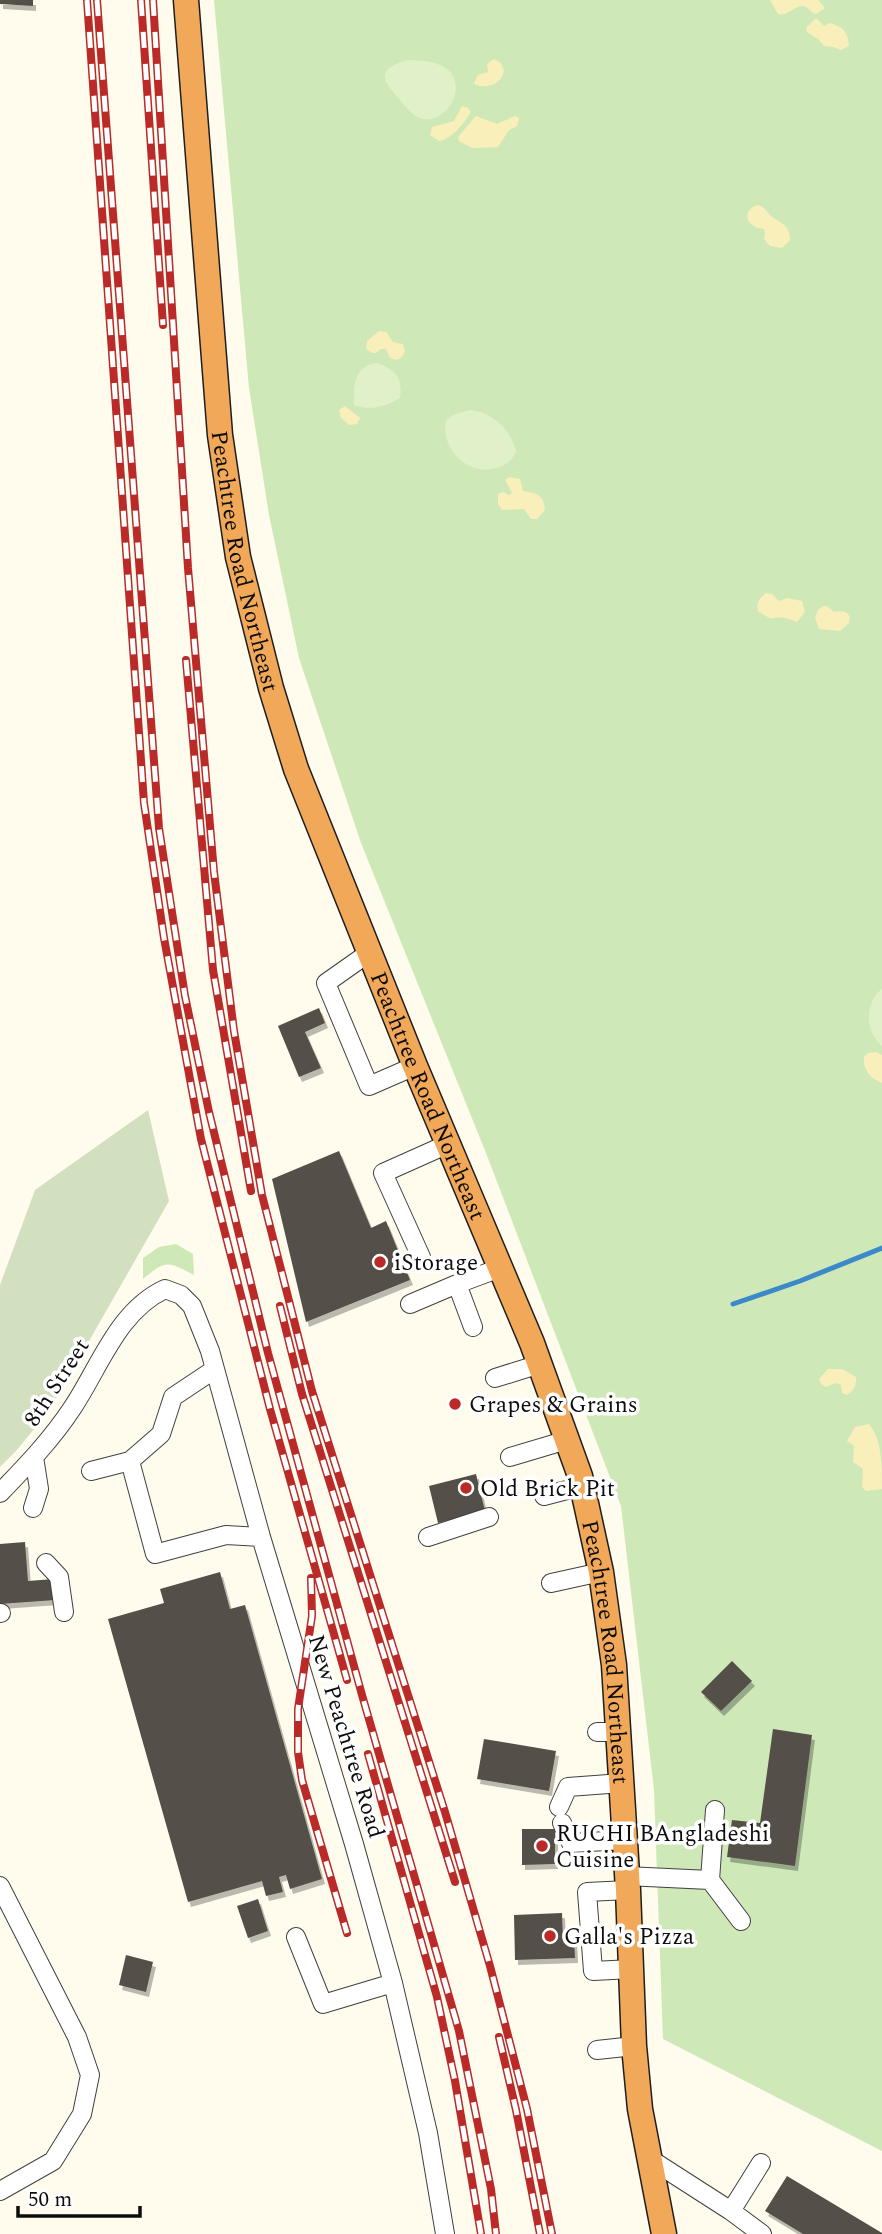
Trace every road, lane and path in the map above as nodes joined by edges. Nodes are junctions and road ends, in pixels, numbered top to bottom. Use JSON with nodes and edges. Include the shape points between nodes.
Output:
{"nodes":[{"id":1,"x":186,"y":0,"type":"edge"},
{"id":2,"x":370,"y":952,"type":"junction"},
{"id":3,"x":415,"y":1066,"type":"junction"},
{"id":4,"x":448,"y":1144,"type":"junction"},
{"id":5,"x":421,"y":1257,"type":"dead end"},
{"id":6,"x":500,"y":1268,"type":"junction"},
{"id":7,"x":457,"y":1284,"type":"junction"},
{"id":8,"x":150,"y":1296,"type":"joint"},
{"id":9,"x":410,"y":1304,"type":"dead end"},
{"id":10,"x":472,"y":1328,"type":"dead end"},
{"id":11,"x":540,"y":1364,"type":"junction"},
{"id":12,"x":215,"y":1369,"type":"junction"},
{"id":13,"x":495,"y":1378,"type":"dead end"},
{"id":14,"x":567,"y":1440,"type":"junction"},
{"id":15,"x":34,"y":1457,"type":"junction"},
{"id":16,"x":510,"y":1457,"type":"dead end"},
{"id":17,"x":130,"y":1461,"type":"junction"},
{"id":18,"x":91,"y":1471,"type":"dead end"},
{"id":19,"x":582,"y":1486,"type":"junction"},
{"id":20,"x":0,"y":1493,"type":"edge"},
{"id":21,"x":544,"y":1496,"type":"dead end"},
{"id":22,"x":33,"y":1508,"type":"dead end"},
{"id":23,"x":489,"y":1517,"type":"dead end"},
{"id":24,"x":261,"y":1537,"type":"junction"},
{"id":25,"x":428,"y":1537,"type":"dead end"},
{"id":26,"x":46,"y":1563,"type":"dead end"},
{"id":27,"x":601,"y":1572,"type":"junction"},
{"id":28,"x":551,"y":1583,"type":"dead end"},
{"id":29,"x":64,"y":1612,"type":"dead end"},
{"id":30,"x":622,"y":1783,"type":"junction"},
{"id":31,"x":715,"y":1810,"type":"dead end"},
{"id":32,"x":624,"y":1840,"type":"junction"},
{"id":33,"x":710,"y":1880,"type":"junction"},
{"id":34,"x":627,"y":1883,"type":"junction"},
{"id":35,"x":0,"y":1886,"type":"edge"},
{"id":36,"x":741,"y":1921,"type":"dead end"},
{"id":37,"x":296,"y":1937,"type":"dead end"},
{"id":38,"x":632,"y":1969,"type":"junction"},
{"id":39,"x":393,"y":1983,"type":"junction"},
{"id":40,"x":634,"y":2046,"type":"junction"},
{"id":41,"x":597,"y":2050,"type":"dead end"},
{"id":42,"x":650,"y":2159,"type":"junction"},
{"id":43,"x":761,"y":2163,"type":"dead end"},
{"id":44,"x":0,"y":2191,"type":"edge"},
{"id":45,"x":732,"y":2211,"type":"junction"},
{"id":46,"x":445,"y":2234,"type":"edge"},
{"id":47,"x":664,"y":2234,"type":"edge"},
{"id":48,"x":762,"y":2234,"type":"edge"}],
"edges":[{"from":1,"to":2,"type":"highway","name":"Peachtree Road Northeast","via":[[220,435],[238,556],[296,769]]},
{"from":2,"to":3,"type":"highway","name":"Peachtree Road Northeast"},
{"from":2,"to":3,"type":"street","via":[[327,983],[369,1086]]},
{"from":3,"to":4,"type":"highway","name":"Peachtree Road Northeast"},
{"from":4,"to":5,"type":"street","via":[[383,1173]]},
{"from":4,"to":6,"type":"highway","name":"Peachtree Road Northeast"},
{"from":6,"to":7,"type":"street"},
{"from":6,"to":11,"type":"highway","name":"Peachtree Road Northeast"},
{"from":7,"to":9,"type":"street"},
{"from":7,"to":10,"type":"street"},
{"from":8,"to":12,"type":"street","name":"New Peachtree Road","via":[[165,1289],[192,1306]]},
{"from":8,"to":15,"type":"street","name":"8th Street","via":[[127,1318],[74,1406]]},
{"from":11,"to":13,"type":"street"},
{"from":11,"to":14,"type":"highway","name":"Peachtree Road Northeast"},
{"from":12,"to":17,"type":"street","via":[[173,1397],[161,1434]]},
{"from":12,"to":24,"type":"street","name":"New Peachtree Road"},
{"from":14,"to":16,"type":"street"},
{"from":14,"to":19,"type":"highway","name":"Peachtree Road Northeast"},
{"from":15,"to":20,"type":"street","name":"8th Street"},
{"from":15,"to":22,"type":"street","via":[[39,1489]]},
{"from":17,"to":18,"type":"street"},
{"from":17,"to":24,"type":"street","via":[[155,1554],[226,1535]]},
{"from":19,"to":21,"type":"street"},
{"from":19,"to":27,"type":"highway","name":"Peachtree Road Northeast"},
{"from":23,"to":25,"type":"street"},
{"from":24,"to":39,"type":"street","name":"New Peachtree Road"},
{"from":26,"to":29,"type":"street","via":[[59,1577]]},
{"from":27,"to":28,"type":"street"},
{"from":27,"to":30,"type":"highway","name":"Peachtree Road Northeast","via":[[614,1665],[607,1732]]},
{"from":30,"to":32,"type":"highway","name":"Peachtree Road Northeast"},
{"from":30,"to":32,"type":"street","via":[[568,1787],[560,1815],[571,1843]]},
{"from":31,"to":33,"type":"street"},
{"from":32,"to":34,"type":"highway","name":"Peachtree Road Northeast"},
{"from":33,"to":34,"type":"street"},
{"from":33,"to":36,"type":"street"},
{"from":34,"to":38,"type":"highway","name":"Peachtree Road Northeast"},
{"from":34,"to":38,"type":"street","via":[[587,1892],[593,1971]]},
{"from":35,"to":44,"type":"street","via":[[77,2037],[90,2075],[82,2114],[52,2161]]},
{"from":37,"to":39,"type":"street","via":[[323,2004]]},
{"from":38,"to":40,"type":"highway","name":"Peachtree Road Northeast"},
{"from":39,"to":46,"type":"street","name":"New Peachtree Road","via":[[428,2133]]},
{"from":40,"to":41,"type":"street"},
{"from":40,"to":42,"type":"highway","name":"Peachtree Road Northeast"},
{"from":42,"to":45,"type":"street"},
{"from":42,"to":47,"type":"highway","name":"Peachtree Road Northeast"},
{"from":43,"to":45,"type":"street"},
{"from":45,"to":48,"type":"street"}]}
